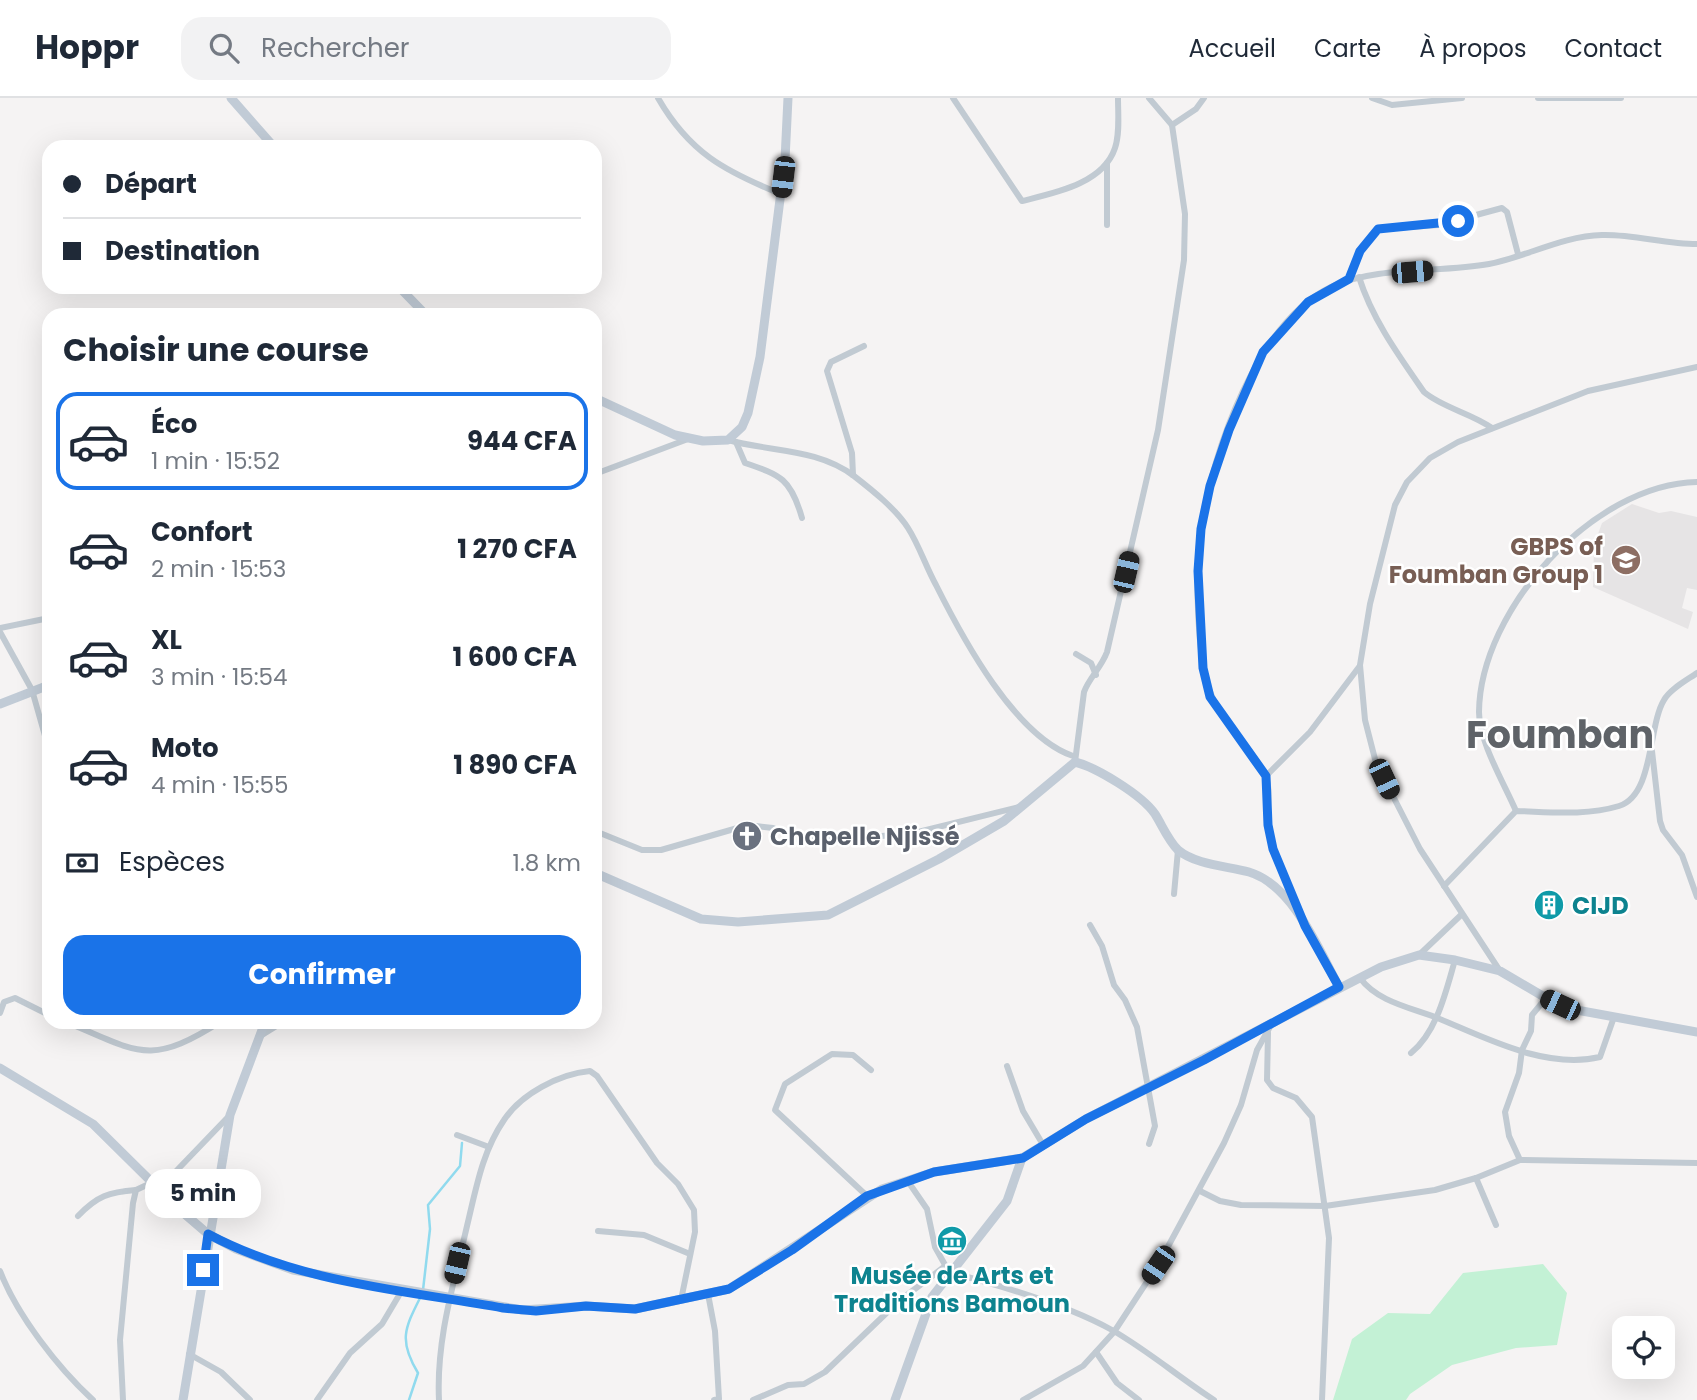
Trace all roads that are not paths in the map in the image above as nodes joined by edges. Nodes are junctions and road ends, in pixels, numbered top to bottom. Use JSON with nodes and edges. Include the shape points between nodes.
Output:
{"nodes":[{"id":1,"x":231,"y":98,"type":"edge"},
{"id":2,"x":658,"y":98,"type":"edge"},
{"id":3,"x":788,"y":98,"type":"edge"},
{"id":4,"x":953,"y":98,"type":"edge"},
{"id":5,"x":1118,"y":98,"type":"edge"},
{"id":6,"x":1149,"y":98,"type":"edge"},
{"id":7,"x":1204,"y":98,"type":"edge"},
{"id":8,"x":1372,"y":98,"type":"edge"},
{"id":9,"x":1462,"y":98,"type":"edge"},
{"id":10,"x":1538,"y":98,"type":"edge"},
{"id":11,"x":1621,"y":98,"type":"edge"},
{"id":12,"x":1587,"y":99,"type":"edge"},
{"id":13,"x":1172,"y":125,"type":"junction"},
{"id":14,"x":268,"y":140,"type":"edge"},
{"id":15,"x":1107,"y":163,"type":"junction"},
{"id":16,"x":781,"y":194,"type":"junction"},
{"id":17,"x":1107,"y":225,"type":"dead end"},
{"id":18,"x":1697,"y":244,"type":"edge"},
{"id":19,"x":1518,"y":254,"type":"junction"},
{"id":20,"x":1359,"y":277,"type":"junction"},
{"id":21,"x":1349,"y":279,"type":"junction"},
{"id":22,"x":406,"y":294,"type":"edge"},
{"id":23,"x":419,"y":308,"type":"edge"},
{"id":24,"x":864,"y":346,"type":"dead end"},
{"id":25,"x":1697,"y":367,"type":"edge"},
{"id":26,"x":602,"y":401,"type":"edge"},
{"id":27,"x":1492,"y":428,"type":"junction"},
{"id":28,"x":689,"y":439,"type":"junction"},
{"id":29,"x":732,"y":441,"type":"junction"},
{"id":30,"x":602,"y":471,"type":"edge"},
{"id":31,"x":853,"y":475,"type":"junction"},
{"id":32,"x":1697,"y":482,"type":"edge"},
{"id":33,"x":802,"y":518,"type":"dead end"},
{"id":34,"x":42,"y":620,"type":"edge"},
{"id":35,"x":0,"y":630,"type":"edge"},
{"id":36,"x":1076,"y":654,"type":"dead end"},
{"id":37,"x":1360,"y":665,"type":"junction"},
{"id":38,"x":1697,"y":673,"type":"edge"},
{"id":39,"x":1096,"y":675,"type":"junction"},
{"id":40,"x":42,"y":687,"type":"edge"},
{"id":41,"x":32,"y":690,"type":"junction"},
{"id":42,"x":0,"y":704,"type":"edge"},
{"id":43,"x":42,"y":725,"type":"edge"},
{"id":44,"x":1652,"y":751,"type":"junction"},
{"id":45,"x":1074,"y":759,"type":"junction"},
{"id":46,"x":1266,"y":776,"type":"junction"},
{"id":47,"x":1024,"y":806,"type":"junction"},
{"id":48,"x":1516,"y":811,"type":"junction"},
{"id":49,"x":602,"y":834,"type":"edge"},
{"id":50,"x":1178,"y":849,"type":"junction"},
{"id":51,"x":602,"y":876,"type":"edge"},
{"id":52,"x":1444,"y":886,"type":"junction"},
{"id":53,"x":1174,"y":894,"type":"dead end"},
{"id":54,"x":1697,"y":897,"type":"edge"},
{"id":55,"x":1300,"y":914,"type":"junction"},
{"id":56,"x":1461,"y":915,"type":"junction"},
{"id":57,"x":1090,"y":925,"type":"dead end"},
{"id":58,"x":1419,"y":955,"type":"junction"},
{"id":59,"x":1455,"y":960,"type":"junction"},
{"id":60,"x":1500,"y":971,"type":"junction"},
{"id":61,"x":1360,"y":978,"type":"junction"},
{"id":62,"x":1339,"y":987,"type":"junction"},
{"id":63,"x":1546,"y":998,"type":"junction"},
{"id":64,"x":42,"y":1012,"type":"edge"},
{"id":65,"x":0,"y":1013,"type":"edge"},
{"id":66,"x":1614,"y":1017,"type":"junction"},
{"id":67,"x":1436,"y":1018,"type":"junction"},
{"id":68,"x":1269,"y":1028,"type":"junction"},
{"id":69,"x":82,"y":1029,"type":"edge"},
{"id":70,"x":208,"y":1029,"type":"edge"},
{"id":71,"x":263,"y":1029,"type":"edge"},
{"id":72,"x":272,"y":1029,"type":"edge"},
{"id":73,"x":1697,"y":1032,"type":"edge"},
{"id":74,"x":262,"y":1035,"type":"junction"},
{"id":75,"x":1522,"y":1050,"type":"junction"},
{"id":76,"x":1411,"y":1053,"type":"dead end"},
{"id":77,"x":1007,"y":1066,"type":"dead end"},
{"id":78,"x":0,"y":1068,"type":"edge"},
{"id":79,"x":871,"y":1070,"type":"dead end"},
{"id":80,"x":1148,"y":1089,"type":"junction"},
{"id":81,"x":230,"y":1115,"type":"junction"},
{"id":82,"x":457,"y":1135,"type":"dead end"},
{"id":83,"x":1042,"y":1143,"type":"junction"},
{"id":84,"x":1149,"y":1144,"type":"dead end"},
{"id":85,"x":489,"y":1147,"type":"junction"},
{"id":86,"x":1023,"y":1158,"type":"junction"},
{"id":87,"x":1520,"y":1160,"type":"junction"},
{"id":88,"x":1697,"y":1163,"type":"edge"},
{"id":89,"x":1476,"y":1178,"type":"junction"},
{"id":90,"x":907,"y":1180,"type":"junction"},
{"id":91,"x":155,"y":1187,"type":"junction"},
{"id":92,"x":136,"y":1190,"type":"junction"},
{"id":93,"x":1200,"y":1191,"type":"junction"},
{"id":94,"x":867,"y":1196,"type":"junction"},
{"id":95,"x":1325,"y":1206,"type":"junction"},
{"id":96,"x":78,"y":1216,"type":"dead end"},
{"id":97,"x":1496,"y":1226,"type":"dead end"},
{"id":98,"x":598,"y":1231,"type":"dead end"},
{"id":99,"x":208,"y":1234,"type":"junction"},
{"id":100,"x":690,"y":1254,"type":"junction"},
{"id":101,"x":947,"y":1270,"type":"junction"},
{"id":102,"x":0,"y":1271,"type":"edge"},
{"id":103,"x":401,"y":1292,"type":"junction"},
{"id":104,"x":708,"y":1294,"type":"junction"},
{"id":105,"x":449,"y":1298,"type":"junction"},
{"id":106,"x":681,"y":1300,"type":"junction"},
{"id":107,"x":1114,"y":1332,"type":"junction"},
{"id":108,"x":1096,"y":1352,"type":"junction"},
{"id":109,"x":189,"y":1354,"type":"junction"},
{"id":110,"x":93,"y":1400,"type":"edge"},
{"id":111,"x":123,"y":1400,"type":"edge"},
{"id":112,"x":183,"y":1400,"type":"edge"},
{"id":113,"x":250,"y":1400,"type":"edge"},
{"id":114,"x":317,"y":1400,"type":"edge"},
{"id":115,"x":439,"y":1400,"type":"edge"},
{"id":116,"x":718,"y":1400,"type":"edge"},
{"id":117,"x":753,"y":1400,"type":"edge"},
{"id":118,"x":895,"y":1400,"type":"edge"},
{"id":119,"x":1023,"y":1400,"type":"edge"},
{"id":120,"x":1139,"y":1400,"type":"edge"},
{"id":121,"x":1214,"y":1400,"type":"edge"},
{"id":122,"x":1322,"y":1400,"type":"edge"}],
"edges":[{"from":1,"to":14,"type":"street"},
{"from":2,"to":16,"type":"street","via":[[698,152]]},
{"from":3,"to":16,"type":"street"},
{"from":4,"to":15,"type":"street","via":[[1022,201],[1079,184]]},
{"from":5,"to":15,"type":"street","via":[[1116,145]]},
{"from":6,"to":13,"type":"street"},
{"from":7,"to":13,"type":"street"},
{"from":8,"to":9,"type":"street","via":[[1392,105]]},
{"from":10,"to":12,"type":"street"},
{"from":11,"to":12,"type":"street"},
{"from":13,"to":39,"type":"street","via":[[1185,214],[1184,260],[1158,430],[1107,652]]},
{"from":15,"to":17,"type":"street"},
{"from":16,"to":29,"type":"street","via":[[752,398]]},
{"from":18,"to":19,"type":"street","via":[[1598,235]]},
{"from":19,"to":20,"type":"street","via":[[1490,264]]},
{"from":19,"to":21,"type":"street","via":[[1502,208],[1439,225],[1378,229],[1360,251]]},
{"from":20,"to":21,"type":"street"},
{"from":20,"to":27,"type":"street","via":[[1379,323],[1424,392]]},
{"from":21,"to":46,"type":"street","via":[[1308,302],[1263,352],[1229,430],[1201,529],[1198,571],[1203,668],[1210,697]]},
{"from":22,"to":23,"type":"street"},
{"from":24,"to":31,"type":"street","via":[[831,362],[827,372],[852,453]]},
{"from":25,"to":27,"type":"street","via":[[1588,391]]},
{"from":26,"to":28,"type":"street"},
{"from":27,"to":37,"type":"street","via":[[1430,458],[1407,482],[1384,543]]},
{"from":28,"to":29,"type":"street"},
{"from":28,"to":30,"type":"street"},
{"from":29,"to":31,"type":"street","via":[[791,450]]},
{"from":29,"to":33,"type":"street","via":[[745,463],[768,470],[789,485]]},
{"from":31,"to":45,"type":"street","via":[[908,527],[942,599],[995,685],[1041,738]]},
{"from":32,"to":48,"type":"street","via":[[1678,482],[1655,490],[1580,530],[1510,610],[1485,668],[1479,712],[1481,734]]},
{"from":34,"to":35,"type":"street"},
{"from":35,"to":41,"type":"street"},
{"from":36,"to":39,"type":"street","via":[[1091,663]]},
{"from":37,"to":46,"type":"street","via":[[1310,732]]},
{"from":37,"to":52,"type":"street","via":[[1365,720],[1376,763]]},
{"from":38,"to":44,"type":"street","via":[[1664,699]]},
{"from":39,"to":45,"type":"street","via":[[1084,692]]},
{"from":40,"to":41,"type":"street"},
{"from":41,"to":42,"type":"street"},
{"from":41,"to":43,"type":"street"},
{"from":44,"to":48,"type":"street","via":[[1630,800],[1619,806],[1559,814]]},
{"from":44,"to":54,"type":"street","via":[[1663,830],[1682,855]]},
{"from":45,"to":47,"type":"street"},
{"from":45,"to":50,"type":"street","via":[[1140,798]]},
{"from":46,"to":55,"type":"street","via":[[1273,849]]},
{"from":47,"to":49,"type":"street","via":[[914,833],[835,835],[804,842],[773,828],[748,825],[661,850],[642,850]]},
{"from":47,"to":51,"type":"street","via":[[939,859],[844,909],[816,917],[738,922],[701,919]]},
{"from":48,"to":52,"type":"street"},
{"from":50,"to":53,"type":"street"},
{"from":50,"to":55,"type":"street","via":[[1193,859],[1262,878]]},
{"from":52,"to":56,"type":"street"},
{"from":55,"to":62,"type":"street"},
{"from":56,"to":58,"type":"street"},
{"from":56,"to":60,"type":"street"},
{"from":57,"to":80,"type":"street","via":[[1137,1027]]},
{"from":58,"to":59,"type":"street"},
{"from":58,"to":61,"type":"street"},
{"from":59,"to":60,"type":"street"},
{"from":59,"to":67,"type":"street"},
{"from":60,"to":63,"type":"street"},
{"from":61,"to":62,"type":"street"},
{"from":61,"to":67,"type":"street","via":[[1375,994]]},
{"from":62,"to":68,"type":"street"},
{"from":63,"to":66,"type":"street","via":[[1572,1009]]},
{"from":63,"to":75,"type":"street","via":[[1534,1009]]},
{"from":64,"to":65,"type":"street","via":[[15,998],[4,1003]]},
{"from":66,"to":73,"type":"street"},
{"from":66,"to":75,"type":"street","via":[[1600,1057],[1558,1058]]},
{"from":67,"to":75,"type":"street"},
{"from":67,"to":76,"type":"street","via":[[1423,1043]]},
{"from":68,"to":80,"type":"street"},
{"from":68,"to":93,"type":"street","via":[[1232,1125]]},
{"from":68,"to":95,"type":"street","via":[[1267,1080],[1273,1088],[1296,1098],[1312,1117]]},
{"from":69,"to":70,"type":"street","via":[[131,1051],[187,1042]]},
{"from":71,"to":74,"type":"street"},
{"from":72,"to":74,"type":"street"},
{"from":74,"to":81,"type":"street"},
{"from":75,"to":87,"type":"street","via":[[1504,1112]]},
{"from":77,"to":83,"type":"street","via":[[1023,1111]]},
{"from":78,"to":91,"type":"street","via":[[93,1124]]},
{"from":79,"to":94,"type":"street","via":[[853,1055],[832,1054],[785,1084],[775,1110]]},
{"from":80,"to":83,"type":"street"},
{"from":80,"to":84,"type":"street","via":[[1155,1126]]},
{"from":81,"to":91,"type":"street"},
{"from":81,"to":99,"type":"street"},
{"from":82,"to":85,"type":"street"},
{"from":83,"to":86,"type":"street"},
{"from":85,"to":100,"type":"street","via":[[502,1121],[521,1101],[552,1082],[590,1071],[688,1199],[696,1220]]},
{"from":85,"to":105,"type":"street"},
{"from":86,"to":90,"type":"street"},
{"from":86,"to":101,"type":"street","via":[[1007,1200]]},
{"from":87,"to":88,"type":"street"},
{"from":87,"to":89,"type":"street"},
{"from":89,"to":95,"type":"street"},
{"from":89,"to":97,"type":"street"},
{"from":90,"to":94,"type":"street"},
{"from":90,"to":101,"type":"street","via":[[927,1209],[935,1247]]},
{"from":91,"to":92,"type":"street"},
{"from":91,"to":99,"type":"street"},
{"from":92,"to":96,"type":"street","via":[[105,1193]]},
{"from":92,"to":111,"type":"street","via":[[120,1340]]},
{"from":93,"to":95,"type":"street","via":[[1241,1205]]},
{"from":93,"to":107,"type":"street"},
{"from":94,"to":104,"type":"street","via":[[744,1281]]},
{"from":95,"to":122,"type":"street","via":[[1329,1266]]},
{"from":98,"to":100,"type":"street","via":[[644,1235]]},
{"from":99,"to":103,"type":"street","via":[[286,1269]]},
{"from":99,"to":109,"type":"street"},
{"from":100,"to":106,"type":"street"},
{"from":101,"to":107,"type":"street","via":[[997,1284]]},
{"from":101,"to":117,"type":"street","via":[[899,1301],[825,1372],[804,1384],[788,1385]]},
{"from":101,"to":118,"type":"street","via":[[932,1297]]},
{"from":102,"to":110,"type":"street","via":[[28,1322]]},
{"from":103,"to":105,"type":"street"},
{"from":103,"to":114,"type":"street","via":[[382,1324],[350,1353]]},
{"from":104,"to":106,"type":"street"},
{"from":104,"to":116,"type":"street"},
{"from":105,"to":106,"type":"street","via":[[529,1311],[586,1306],[635,1309]]},
{"from":105,"to":115,"type":"street"},
{"from":107,"to":108,"type":"street"},
{"from":107,"to":121,"type":"street"},
{"from":108,"to":119,"type":"street","via":[[1075,1371]]},
{"from":108,"to":120,"type":"street","via":[[1109,1374]]},
{"from":109,"to":112,"type":"street"},
{"from":109,"to":113,"type":"street","via":[[221,1372]]}]}
